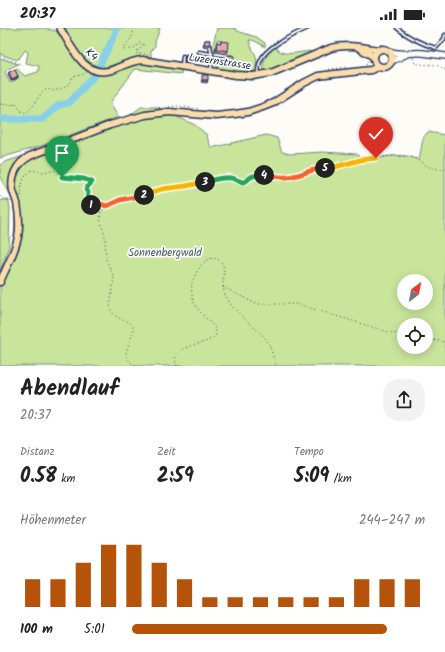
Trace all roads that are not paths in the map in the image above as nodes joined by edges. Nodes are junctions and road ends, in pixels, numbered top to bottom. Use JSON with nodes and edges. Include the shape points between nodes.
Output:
{"nodes":[{"id":1,"x":60,"y":28,"type":"edge"},
{"id":2,"x":308,"y":28,"type":"edge"},
{"id":3,"x":397,"y":28,"type":"edge"},
{"id":4,"x":445,"y":35,"type":"edge"},
{"id":5,"x":210,"y":46,"type":"edge"},
{"id":6,"x":359,"y":48,"type":"junction"},
{"id":7,"x":379,"y":50,"type":"junction"},
{"id":8,"x":389,"y":51,"type":"junction"},
{"id":9,"x":199,"y":52,"type":"dead end"},
{"id":10,"x":411,"y":54,"type":"junction"},
{"id":11,"x":183,"y":56,"type":"dead end"},
{"id":12,"x":212,"y":56,"type":"junction"},
{"id":13,"x":445,"y":56,"type":"edge"},
{"id":14,"x":373,"y":57,"type":"junction"},
{"id":15,"x":225,"y":59,"type":"dead end"},
{"id":16,"x":392,"y":61,"type":"junction"},
{"id":17,"x":182,"y":66,"type":"junction"},
{"id":18,"x":379,"y":66,"type":"junction"},
{"id":19,"x":366,"y":68,"type":"junction"},
{"id":20,"x":211,"y":70,"type":"junction"},
{"id":21,"x":99,"y":71,"type":"joint"},
{"id":22,"x":258,"y":75,"type":"junction"},
{"id":23,"x":0,"y":282,"type":"edge"}],
"edges":[{"from":1,"to":21,"type":"main road","name":"K4","via":[[86,68]]},
{"from":2,"to":22,"type":"lane","via":[[268,50],[260,61]]},
{"from":3,"to":4,"type":"lane","via":[[411,38],[436,48]]},
{"from":5,"to":12,"type":"lane"},
{"from":6,"to":7,"type":"main road","name":"Luzernstrasse"},
{"from":6,"to":14,"type":"main road","name":"Luzernstrasse"},
{"from":6,"to":22,"type":"main road","name":"Luzernstrasse","via":[[331,48]]},
{"from":7,"to":8,"type":"main road"},
{"from":7,"to":14,"type":"main road"},
{"from":8,"to":10,"type":"main road"},
{"from":8,"to":16,"type":"main road"},
{"from":9,"to":12,"type":"lane"},
{"from":10,"to":13,"type":"main road"},
{"from":10,"to":16,"type":"main road"},
{"from":11,"to":17,"type":"lane"},
{"from":12,"to":15,"type":"lane"},
{"from":12,"to":20,"type":"lane"},
{"from":14,"to":18,"type":"main road"},
{"from":14,"to":19,"type":"main road","via":[[371,65]]},
{"from":16,"to":18,"type":"main road","via":[[387,67]]},
{"from":17,"to":20,"type":"main road","name":"Luzernstrasse"},
{"from":17,"to":21,"type":"main road","name":"Luzernstrasse","via":[[142,60]]},
{"from":18,"to":19,"type":"main road","via":[[372,70]]},
{"from":19,"to":23,"type":"main road","via":[[318,76],[273,103],[248,112],[216,116],[161,112],[145,114],[30,156],[15,170],[13,188],[18,210],[18,236]]},
{"from":20,"to":22,"type":"main road","name":"Luzernstrasse","via":[[242,76]]}]}
